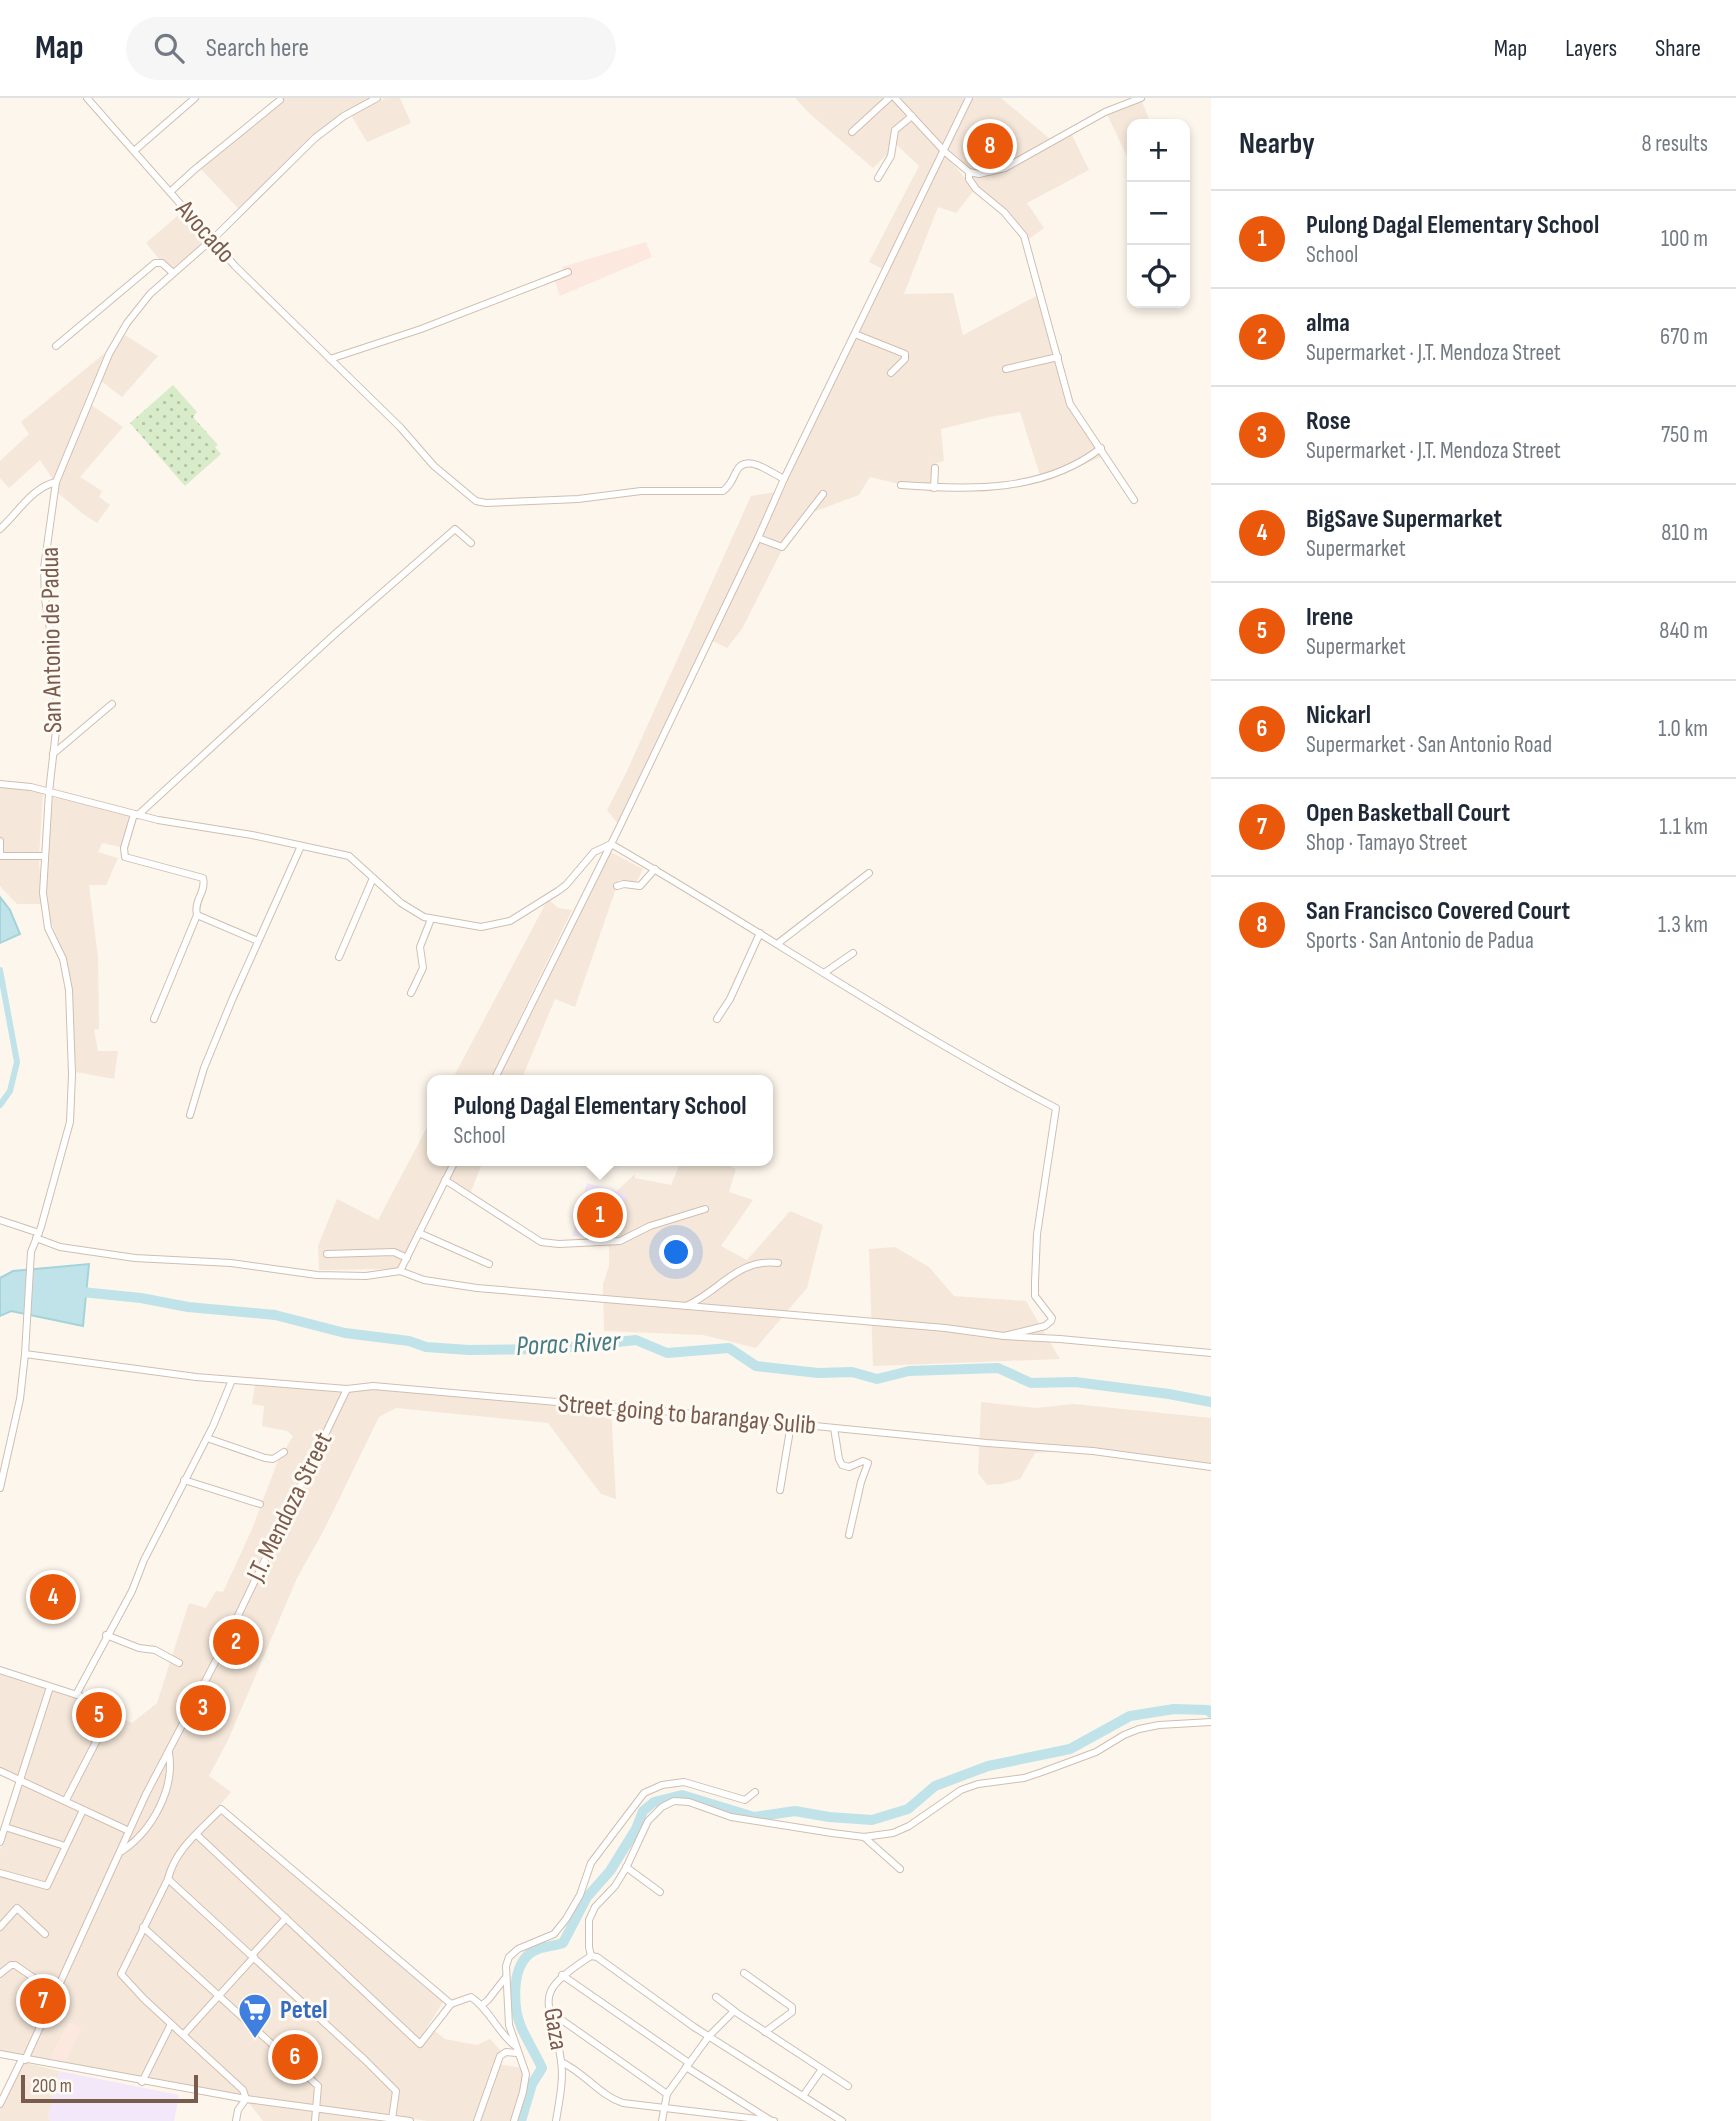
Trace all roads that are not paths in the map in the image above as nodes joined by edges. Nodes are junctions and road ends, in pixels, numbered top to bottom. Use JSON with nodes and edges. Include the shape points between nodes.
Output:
{"nodes":[{"id":1,"x":87,"y":98,"type":"edge"},
{"id":2,"x":195,"y":98,"type":"edge"},
{"id":3,"x":377,"y":98,"type":"edge"},
{"id":4,"x":889,"y":98,"type":"edge"},
{"id":5,"x":895,"y":98,"type":"edge"},
{"id":6,"x":970,"y":98,"type":"edge"},
{"id":7,"x":1141,"y":98,"type":"edge"},
{"id":8,"x":280,"y":100,"type":"dead end"},
{"id":9,"x":912,"y":116,"type":"junction"},
{"id":10,"x":852,"y":132,"type":"dead end"},
{"id":11,"x":134,"y":151,"type":"junction"},
{"id":12,"x":945,"y":152,"type":"junction"},
{"id":13,"x":969,"y":172,"type":"junction"},
{"id":14,"x":878,"y":177,"type":"dead end"},
{"id":15,"x":170,"y":192,"type":"junction"},
{"id":16,"x":211,"y":240,"type":"junction"},
{"id":17,"x":173,"y":272,"type":"junction"},
{"id":18,"x":568,"y":272,"type":"dead end"},
{"id":19,"x":855,"y":334,"type":"junction"},
{"id":20,"x":56,"y":346,"type":"dead end"},
{"id":21,"x":1058,"y":357,"type":"junction"},
{"id":22,"x":330,"y":359,"type":"junction"},
{"id":23,"x":1006,"y":369,"type":"dead end"},
{"id":24,"x":891,"y":373,"type":"dead end"},
{"id":25,"x":1101,"y":448,"type":"junction"},
{"id":26,"x":935,"y":468,"type":"dead end"},
{"id":27,"x":784,"y":479,"type":"junction"},
{"id":28,"x":56,"y":482,"type":"junction"},
{"id":29,"x":901,"y":485,"type":"dead end"},
{"id":30,"x":934,"y":488,"type":"junction"},
{"id":31,"x":823,"y":494,"type":"dead end"},
{"id":32,"x":1134,"y":500,"type":"dead end"},
{"id":33,"x":0,"y":529,"type":"edge"},
{"id":34,"x":758,"y":538,"type":"junction"},
{"id":35,"x":471,"y":543,"type":"dead end"},
{"id":36,"x":112,"y":704,"type":"dead end"},
{"id":37,"x":53,"y":754,"type":"junction"},
{"id":38,"x":0,"y":784,"type":"edge"},
{"id":39,"x":48,"y":792,"type":"junction"},
{"id":40,"x":136,"y":815,"type":"junction"},
{"id":41,"x":0,"y":841,"type":"edge"},
{"id":42,"x":611,"y":844,"type":"junction"},
{"id":43,"x":301,"y":846,"type":"junction"},
{"id":44,"x":44,"y":856,"type":"junction"},
{"id":45,"x":655,"y":869,"type":"junction"},
{"id":46,"x":869,"y":873,"type":"dead end"},
{"id":47,"x":373,"y":878,"type":"junction"},
{"id":48,"x":617,"y":886,"type":"dead end"},
{"id":49,"x":197,"y":915,"type":"junction"},
{"id":50,"x":431,"y":919,"type":"junction"},
{"id":51,"x":760,"y":933,"type":"junction"},
{"id":52,"x":258,"y":941,"type":"junction"},
{"id":53,"x":777,"y":944,"type":"junction"},
{"id":54,"x":853,"y":953,"type":"dead end"},
{"id":55,"x":339,"y":957,"type":"dead end"},
{"id":56,"x":824,"y":973,"type":"junction"},
{"id":57,"x":411,"y":993,"type":"dead end"},
{"id":58,"x":154,"y":1020,"type":"dead end"},
{"id":59,"x":717,"y":1020,"type":"dead end"},
{"id":60,"x":497,"y":1075,"type":"edge"},
{"id":61,"x":190,"y":1115,"type":"dead end"},
{"id":62,"x":453,"y":1166,"type":"edge"},
{"id":63,"x":446,"y":1180,"type":"junction"},
{"id":64,"x":705,"y":1209,"type":"dead end"},
{"id":65,"x":0,"y":1220,"type":"edge"},
{"id":66,"x":419,"y":1233,"type":"junction"},
{"id":67,"x":38,"y":1235,"type":"junction"},
{"id":68,"x":327,"y":1254,"type":"dead end"},
{"id":69,"x":407,"y":1258,"type":"junction"},
{"id":70,"x":778,"y":1263,"type":"dead end"},
{"id":71,"x":489,"y":1264,"type":"dead end"},
{"id":72,"x":400,"y":1270,"type":"junction"},
{"id":73,"x":684,"y":1306,"type":"junction"},
{"id":74,"x":1004,"y":1336,"type":"junction"},
{"id":75,"x":1211,"y":1353,"type":"edge"},
{"id":76,"x":25,"y":1354,"type":"junction"},
{"id":77,"x":232,"y":1380,"type":"junction"},
{"id":78,"x":347,"y":1388,"type":"junction"},
{"id":79,"x":791,"y":1424,"type":"junction"},
{"id":80,"x":834,"y":1428,"type":"junction"},
{"id":81,"x":207,"y":1438,"type":"junction"},
{"id":82,"x":284,"y":1452,"type":"dead end"},
{"id":83,"x":1211,"y":1467,"type":"edge"},
{"id":84,"x":184,"y":1480,"type":"junction"},
{"id":85,"x":0,"y":1488,"type":"edge"},
{"id":86,"x":780,"y":1490,"type":"dead end"},
{"id":87,"x":260,"y":1504,"type":"dead end"},
{"id":88,"x":849,"y":1535,"type":"dead end"},
{"id":89,"x":106,"y":1635,"type":"junction"},
{"id":90,"x":179,"y":1663,"type":"dead end"},
{"id":91,"x":0,"y":1671,"type":"edge"},
{"id":92,"x":50,"y":1687,"type":"junction"},
{"id":93,"x":77,"y":1693,"type":"junction"},
{"id":94,"x":1211,"y":1722,"type":"edge"},
{"id":95,"x":169,"y":1752,"type":"junction"},
{"id":96,"x":0,"y":1771,"type":"edge"},
{"id":97,"x":19,"y":1780,"type":"junction"},
{"id":98,"x":755,"y":1792,"type":"dead end"},
{"id":99,"x":66,"y":1800,"type":"junction"},
{"id":100,"x":83,"y":1810,"type":"junction"},
{"id":101,"x":5,"y":1827,"type":"junction"},
{"id":102,"x":129,"y":1830,"type":"junction"},
{"id":103,"x":197,"y":1835,"type":"junction"},
{"id":104,"x":864,"y":1837,"type":"junction"},
{"id":105,"x":0,"y":1842,"type":"edge"},
{"id":106,"x":65,"y":1846,"type":"junction"},
{"id":107,"x":121,"y":1852,"type":"junction"},
{"id":108,"x":626,"y":1867,"type":"junction"},
{"id":109,"x":900,"y":1869,"type":"dead end"},
{"id":110,"x":0,"y":1873,"type":"edge"},
{"id":111,"x":168,"y":1879,"type":"junction"},
{"id":112,"x":660,"y":1892,"type":"dead end"},
{"id":113,"x":286,"y":1918,"type":"junction"},
{"id":114,"x":0,"y":1927,"type":"edge"},
{"id":115,"x":144,"y":1927,"type":"junction"},
{"id":116,"x":45,"y":1934,"type":"dead end"},
{"id":117,"x":253,"y":1956,"type":"junction"},
{"id":118,"x":591,"y":1956,"type":"junction"},
{"id":119,"x":744,"y":1973,"type":"dead end"},
{"id":120,"x":0,"y":1974,"type":"edge"},
{"id":121,"x":562,"y":1975,"type":"junction"},
{"id":122,"x":507,"y":1976,"type":"junction"},
{"id":123,"x":56,"y":1993,"type":"junction"},
{"id":124,"x":218,"y":1996,"type":"junction"},
{"id":125,"x":716,"y":1997,"type":"dead end"},
{"id":126,"x":452,"y":2004,"type":"junction"},
{"id":127,"x":482,"y":2005,"type":"junction"},
{"id":128,"x":549,"y":2011,"type":"junction"},
{"id":129,"x":734,"y":2011,"type":"junction"},
{"id":130,"x":171,"y":2024,"type":"junction"},
{"id":131,"x":765,"y":2032,"type":"junction"},
{"id":132,"x":184,"y":2034,"type":"junction"},
{"id":133,"x":709,"y":2036,"type":"junction"},
{"id":134,"x":516,"y":2049,"type":"junction"},
{"id":135,"x":0,"y":2054,"type":"edge"},
{"id":136,"x":23,"y":2059,"type":"junction"},
{"id":137,"x":561,"y":2062,"type":"junction"},
{"id":138,"x":688,"y":2065,"type":"junction"},
{"id":139,"x":822,"y":2069,"type":"junction"},
{"id":140,"x":142,"y":2082,"type":"junction"},
{"id":141,"x":848,"y":2086,"type":"dead end"},
{"id":142,"x":667,"y":2094,"type":"junction"},
{"id":143,"x":803,"y":2096,"type":"junction"},
{"id":144,"x":246,"y":2099,"type":"junction"},
{"id":145,"x":0,"y":2104,"type":"edge"},
{"id":146,"x":318,"y":2108,"type":"junction"},
{"id":147,"x":663,"y":2108,"type":"junction"},
{"id":148,"x":392,"y":2119,"type":"junction"},
{"id":149,"x":236,"y":2121,"type":"edge"},
{"id":150,"x":315,"y":2121,"type":"edge"},
{"id":151,"x":410,"y":2121,"type":"edge"},
{"id":152,"x":477,"y":2121,"type":"edge"},
{"id":153,"x":514,"y":2121,"type":"edge"},
{"id":154,"x":556,"y":2121,"type":"edge"},
{"id":155,"x":662,"y":2121,"type":"edge"},
{"id":156,"x":773,"y":2121,"type":"edge"},
{"id":157,"x":842,"y":2121,"type":"edge"}],
"edges":[{"from":1,"to":11,"type":"street","name":"Avocado"},
{"from":2,"to":11,"type":"street"},
{"from":3,"to":16,"type":"street","name":"San Antonio de Padua","via":[[315,138]]},
{"from":4,"to":10,"type":"street"},
{"from":5,"to":9,"type":"street"},
{"from":6,"to":12,"type":"street"},
{"from":7,"to":13,"type":"street","via":[[1105,111],[1006,168],[985,174]]},
{"from":8,"to":15,"type":"street"},
{"from":9,"to":12,"type":"street"},
{"from":9,"to":14,"type":"street","via":[[895,130],[891,156]]},
{"from":11,"to":15,"type":"street","name":"Avocado"},
{"from":12,"to":13,"type":"street"},
{"from":12,"to":19,"type":"street"},
{"from":13,"to":21,"type":"street","via":[[976,188],[1024,236]]},
{"from":15,"to":16,"type":"street","name":"Avocado"},
{"from":16,"to":17,"type":"street","name":"San Antonio de Padua"},
{"from":16,"to":22,"type":"street","name":"Avocado"},
{"from":17,"to":20,"type":"street","via":[[155,262]]},
{"from":17,"to":28,"type":"street","name":"San Antonio de Padua","via":[[127,323],[109,354]]},
{"from":18,"to":22,"type":"street"},
{"from":19,"to":24,"type":"street","via":[[905,354]]},
{"from":19,"to":27,"type":"street"},
{"from":21,"to":23,"type":"street"},
{"from":21,"to":25,"type":"street","via":[[1070,404]]},
{"from":22,"to":27,"type":"street","name":"Avocado","via":[[434,466],[479,503],[641,491],[723,491],[746,462]]},
{"from":25,"to":30,"type":"street","via":[[1061,473],[1022,483]]},
{"from":25,"to":32,"type":"street"},
{"from":26,"to":30,"type":"street"},
{"from":27,"to":34,"type":"street"},
{"from":28,"to":33,"type":"street","via":[[44,485]]},
{"from":28,"to":37,"type":"street","name":"San Antonio de Padua","via":[[44,568],[56,667]]},
{"from":29,"to":30,"type":"street"},
{"from":31,"to":34,"type":"street","via":[[782,547]]},
{"from":34,"to":42,"type":"street"},
{"from":35,"to":40,"type":"street","via":[[455,529]]},
{"from":36,"to":37,"type":"street"},
{"from":37,"to":39,"type":"street","name":"San Antonio de Padua"},
{"from":38,"to":39,"type":"street"},
{"from":39,"to":40,"type":"street"},
{"from":39,"to":44,"type":"street","name":"San Antonio de Padua"},
{"from":40,"to":43,"type":"street"},
{"from":40,"to":49,"type":"street","via":[[125,857],[203,877],[205,883],[195,905]]},
{"from":41,"to":44,"type":"street","via":[[1,856]]},
{"from":42,"to":45,"type":"street"},
{"from":42,"to":50,"type":"street","via":[[594,852],[566,885],[510,921],[481,927]]},
{"from":42,"to":60,"type":"street"},
{"from":43,"to":47,"type":"street","via":[[349,856]]},
{"from":43,"to":52,"type":"street"},
{"from":44,"to":67,"type":"street","name":"San Antonio de Padua","via":[[48,928],[63,959],[69,990],[72,1074],[70,1122]]},
{"from":45,"to":48,"type":"street","via":[[640,886]]},
{"from":45,"to":51,"type":"street"},
{"from":46,"to":53,"type":"street"},
{"from":47,"to":50,"type":"street","via":[[401,903]]},
{"from":47,"to":55,"type":"street"},
{"from":49,"to":52,"type":"street"},
{"from":49,"to":58,"type":"street"},
{"from":50,"to":57,"type":"street","via":[[419,950],[423,968]]},
{"from":51,"to":53,"type":"street"},
{"from":51,"to":59,"type":"street"},
{"from":52,"to":61,"type":"street","via":[[204,1068]]},
{"from":53,"to":56,"type":"street"},
{"from":54,"to":56,"type":"street"},
{"from":56,"to":74,"type":"street","via":[[1056,1108],[1037,1234],[1035,1282],[1035,1296],[1052,1318],[1045,1326]]},
{"from":62,"to":63,"type":"street"},
{"from":63,"to":64,"type":"street","via":[[541,1242],[620,1241]]},
{"from":63,"to":66,"type":"street"},
{"from":65,"to":67,"type":"street"},
{"from":66,"to":69,"type":"street"},
{"from":66,"to":71,"type":"street"},
{"from":67,"to":72,"type":"street","via":[[60,1247],[135,1258],[231,1263],[317,1275],[366,1276]]},
{"from":67,"to":76,"type":"street","name":"San Antonio de Padua","via":[[30,1258]]},
{"from":68,"to":69,"type":"street","via":[[394,1252]]},
{"from":69,"to":72,"type":"street"},
{"from":70,"to":73,"type":"street","via":[[733,1272],[704,1298]]},
{"from":72,"to":73,"type":"street","via":[[424,1280],[477,1288]]},
{"from":73,"to":74,"type":"street"},
{"from":74,"to":75,"type":"street"},
{"from":76,"to":77,"type":"street","name":"Street going to barangay Sulib"},
{"from":76,"to":85,"type":"street","name":"San Antonio de Padua"},
{"from":77,"to":78,"type":"street","name":"Street going to barangay Sulib"},
{"from":77,"to":81,"type":"street"},
{"from":78,"to":79,"type":"street","name":"Street going to barangay Sulib","via":[[373,1386]]},
{"from":78,"to":95,"type":"street","name":"J.T. Mendoza Street"},
{"from":79,"to":80,"type":"street","name":"Street going to barangay Sulib"},
{"from":79,"to":86,"type":"street"},
{"from":80,"to":83,"type":"street","name":"Street going to barangay Sulib","via":[[1093,1451]]},
{"from":80,"to":88,"type":"street","via":[[842,1465],[868,1464]]},
{"from":81,"to":82,"type":"street","via":[[265,1458]]},
{"from":81,"to":84,"type":"street"},
{"from":84,"to":87,"type":"street"},
{"from":84,"to":89,"type":"street"},
{"from":89,"to":90,"type":"street","via":[[155,1650]]},
{"from":89,"to":93,"type":"street"},
{"from":91,"to":92,"type":"street"},
{"from":92,"to":93,"type":"street"},
{"from":92,"to":97,"type":"street"},
{"from":93,"to":99,"type":"street","via":[[114,1707]]},
{"from":94,"to":104,"type":"street","via":[[1139,1729],[1096,1752],[1024,1778],[961,1790],[909,1826]]},
{"from":95,"to":102,"type":"street","name":"J.T. Mendoza Street"},
{"from":95,"to":107,"type":"street","via":[[171,1766],[153,1820],[136,1842]]},
{"from":96,"to":97,"type":"street"},
{"from":97,"to":99,"type":"street"},
{"from":97,"to":101,"type":"street"},
{"from":98,"to":122,"type":"street","via":[[745,1800],[684,1782],[644,1793],[591,1863],[566,1919],[554,1934],[517,1949],[509,1957]]},
{"from":99,"to":100,"type":"street"},
{"from":100,"to":102,"type":"street"},
{"from":100,"to":106,"type":"street"},
{"from":101,"to":105,"type":"street"},
{"from":101,"to":106,"type":"street"},
{"from":102,"to":107,"type":"street","name":"J.T. Mendoza Street"},
{"from":103,"to":111,"type":"street","via":[[183,1847]]},
{"from":103,"to":113,"type":"street"},
{"from":103,"to":126,"type":"street","via":[[220,1809]]},
{"from":104,"to":108,"type":"street","via":[[731,1817],[674,1801],[648,1821]]},
{"from":104,"to":109,"type":"street"},
{"from":106,"to":110,"type":"street","via":[[47,1886]]},
{"from":107,"to":123,"type":"street","name":"J.T. Mendoza Street"},
{"from":108,"to":112,"type":"street"},
{"from":108,"to":118,"type":"street","via":[[592,1913]]},
{"from":111,"to":115,"type":"street"},
{"from":111,"to":117,"type":"street"},
{"from":113,"to":117,"type":"street"},
{"from":113,"to":126,"type":"street","via":[[420,2044]]},
{"from":114,"to":116,"type":"street","via":[[17,1908]]},
{"from":115,"to":124,"type":"street"},
{"from":115,"to":130,"type":"street","via":[[121,1975]]},
{"from":117,"to":124,"type":"street"},
{"from":117,"to":148,"type":"street","via":[[396,2091]]},
{"from":118,"to":121,"type":"street","name":"Gaza"},
{"from":118,"to":133,"type":"street"},
{"from":119,"to":131,"type":"street","via":[[792,2007],[792,2012]]},
{"from":120,"to":123,"type":"street","via":[[15,1965]]},
{"from":121,"to":128,"type":"street","name":"Gaza","via":[[550,1992]]},
{"from":121,"to":138,"type":"street"},
{"from":122,"to":127,"type":"street"},
{"from":122,"to":134,"type":"street","via":[[508,2018]]},
{"from":123,"to":136,"type":"street","name":"J.T. Mendoza Street"},
{"from":124,"to":132,"type":"street"},
{"from":124,"to":146,"type":"street","via":[[318,2086]]},
{"from":125,"to":129,"type":"street"},
{"from":126,"to":127,"type":"street","via":[[471,1997]]},
{"from":127,"to":134,"type":"street"},
{"from":128,"to":137,"type":"street","name":"Gaza"},
{"from":128,"to":142,"type":"street"},
{"from":129,"to":131,"type":"street"},
{"from":129,"to":133,"type":"street"},
{"from":130,"to":132,"type":"street"},
{"from":130,"to":140,"type":"street"},
{"from":131,"to":139,"type":"street"},
{"from":132,"to":144,"type":"street","via":[[243,2090]]},
{"from":133,"to":138,"type":"street"},
{"from":133,"to":143,"type":"street"},
{"from":134,"to":152,"type":"street","via":[[500,2056]]},
{"from":134,"to":153,"type":"street","via":[[526,2074]]},
{"from":135,"to":136,"type":"street"},
{"from":136,"to":140,"type":"street"},
{"from":136,"to":145,"type":"street","name":"J.T. Mendoza Street"},
{"from":137,"to":147,"type":"street","via":[[617,2101]]},
{"from":137,"to":154,"type":"street","name":"Gaza"},
{"from":138,"to":142,"type":"street"},
{"from":138,"to":156,"type":"street"},
{"from":139,"to":141,"type":"street"},
{"from":139,"to":143,"type":"street"},
{"from":140,"to":144,"type":"street"},
{"from":142,"to":147,"type":"street"},
{"from":143,"to":157,"type":"street"},
{"from":144,"to":146,"type":"street"},
{"from":144,"to":149,"type":"street"},
{"from":146,"to":148,"type":"street"},
{"from":146,"to":150,"type":"street"},
{"from":147,"to":155,"type":"street"},
{"from":147,"to":156,"type":"street"},
{"from":148,"to":151,"type":"street"}]}
